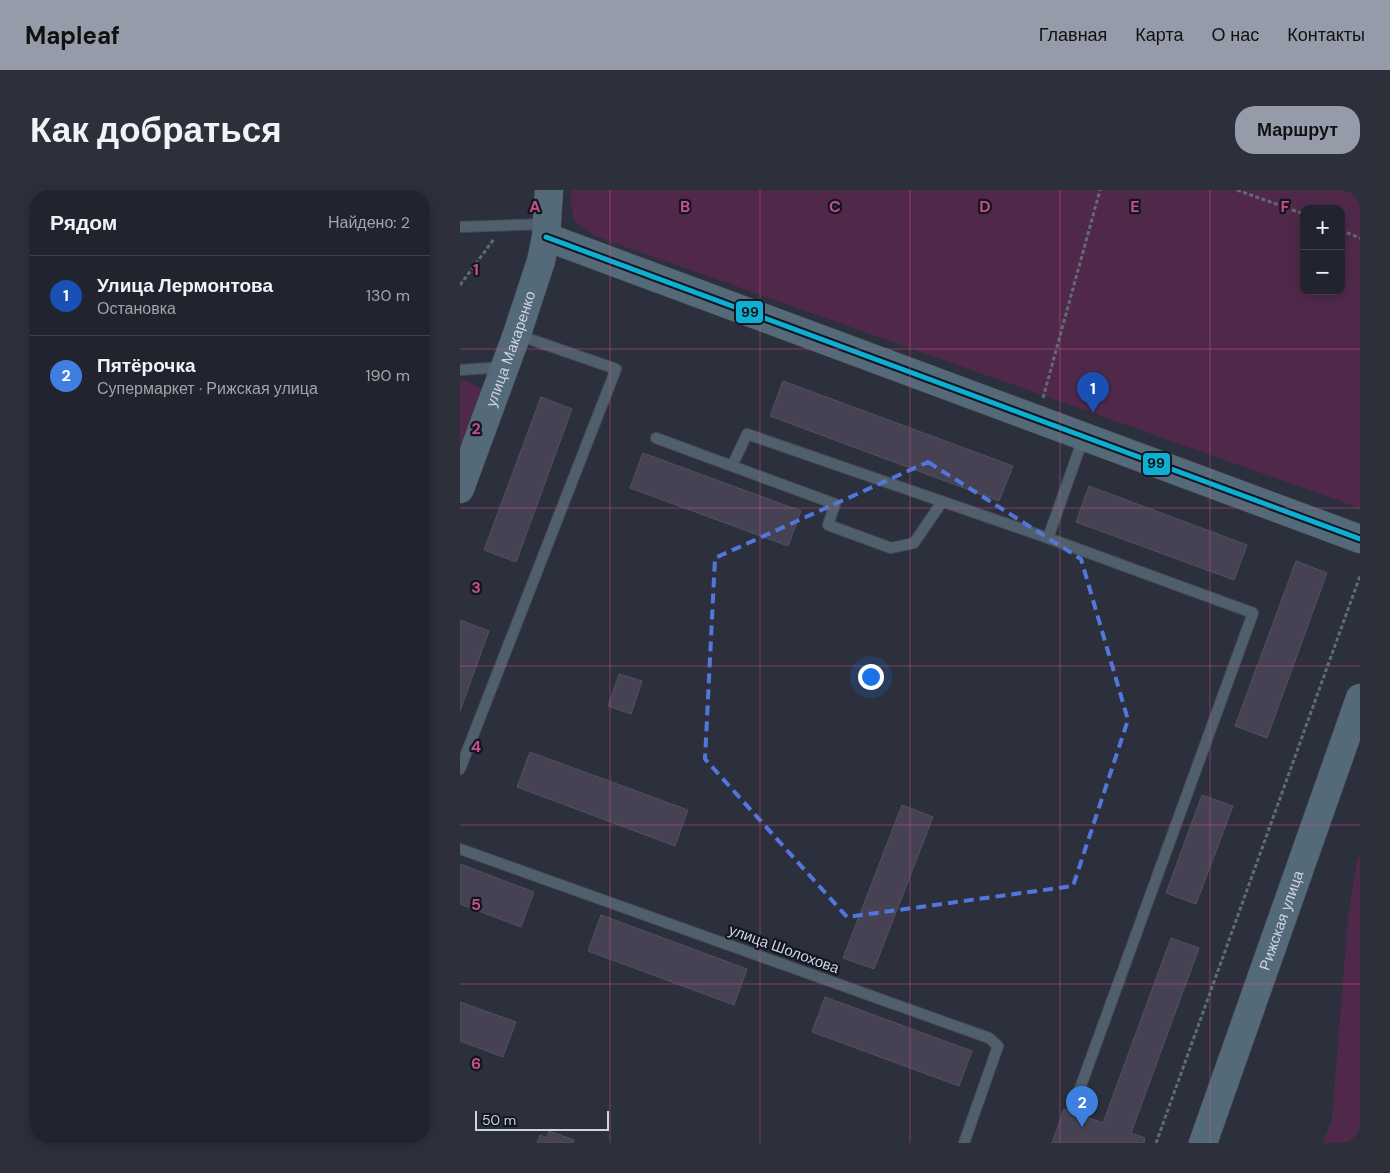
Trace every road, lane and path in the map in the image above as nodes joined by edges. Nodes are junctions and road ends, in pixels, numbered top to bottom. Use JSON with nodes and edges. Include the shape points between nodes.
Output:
{"nodes":[{"id":1,"x":549,"y":190,"type":"edge"},
{"id":2,"x":1100,"y":190,"type":"edge"},
{"id":3,"x":1237,"y":190,"type":"edge"},
{"id":4,"x":1300,"y":213,"type":"edge"},
{"id":5,"x":460,"y":227,"type":"edge"},
{"id":6,"x":503,"y":227,"type":"junction"},
{"id":7,"x":547,"y":230,"type":"junction"},
{"id":8,"x":1345,"y":232,"type":"edge"},
{"id":9,"x":1360,"y":238,"type":"edge"},
{"id":10,"x":460,"y":285,"type":"edge"},
{"id":11,"x":517,"y":334,"type":"junction"},
{"id":12,"x":505,"y":366,"type":"junction"},
{"id":13,"x":460,"y":370,"type":"edge"},
{"id":14,"x":1037,"y":418,"type":"junction"},
{"id":15,"x":1084,"y":436,"type":"junction"},
{"id":16,"x":656,"y":438,"type":"dead end"},
{"id":17,"x":732,"y":466,"type":"junction"},
{"id":18,"x":460,"y":489,"type":"edge"},
{"id":19,"x":942,"y":502,"type":"junction"},
{"id":20,"x":1048,"y":538,"type":"junction"},
{"id":21,"x":1360,"y":539,"type":"edge"},
{"id":22,"x":1360,"y":576,"type":"edge"},
{"id":23,"x":1360,"y":698,"type":"edge"},
{"id":24,"x":460,"y":769,"type":"edge"},
{"id":25,"x":460,"y":849,"type":"edge"},
{"id":26,"x":1079,"y":1092,"type":"dead end"},
{"id":27,"x":964,"y":1143,"type":"edge"},
{"id":28,"x":1156,"y":1143,"type":"edge"},
{"id":29,"x":1203,"y":1143,"type":"edge"}],
"edges":[{"from":1,"to":7,"type":"street","name":"улица Макаренко"},
{"from":2,"to":14,"type":"path"},
{"from":3,"to":4,"type":"path"},
{"from":5,"to":6,"type":"lane"},
{"from":6,"to":7,"type":"lane"},
{"from":6,"to":10,"type":"path"},
{"from":7,"to":11,"type":"street","name":"улица Макаренко","via":[[541,261]]},
{"from":7,"to":14,"type":"street"},
{"from":8,"to":9,"type":"path"},
{"from":11,"to":12,"type":"street","name":"улица Макаренко"},
{"from":11,"to":24,"type":"lane","via":[[616,369]]},
{"from":12,"to":13,"type":"lane"},
{"from":12,"to":18,"type":"street","name":"улица Макаренко"},
{"from":14,"to":15,"type":"street"},
{"from":15,"to":20,"type":"lane"},
{"from":15,"to":21,"type":"street"},
{"from":16,"to":17,"type":"lane"},
{"from":17,"to":19,"type":"lane","via":[[747,434]]},
{"from":17,"to":19,"type":"lane","via":[[834,504],[828,525],[891,548],[914,543]]},
{"from":19,"to":20,"type":"lane"},
{"from":20,"to":26,"type":"lane","via":[[1253,613]]},
{"from":22,"to":28,"type":"path"},
{"from":23,"to":29,"type":"street","name":"Рижская улица"},
{"from":25,"to":27,"type":"lane","name":"улица Шолохова","via":[[989,1038],[998,1046]]}]}
